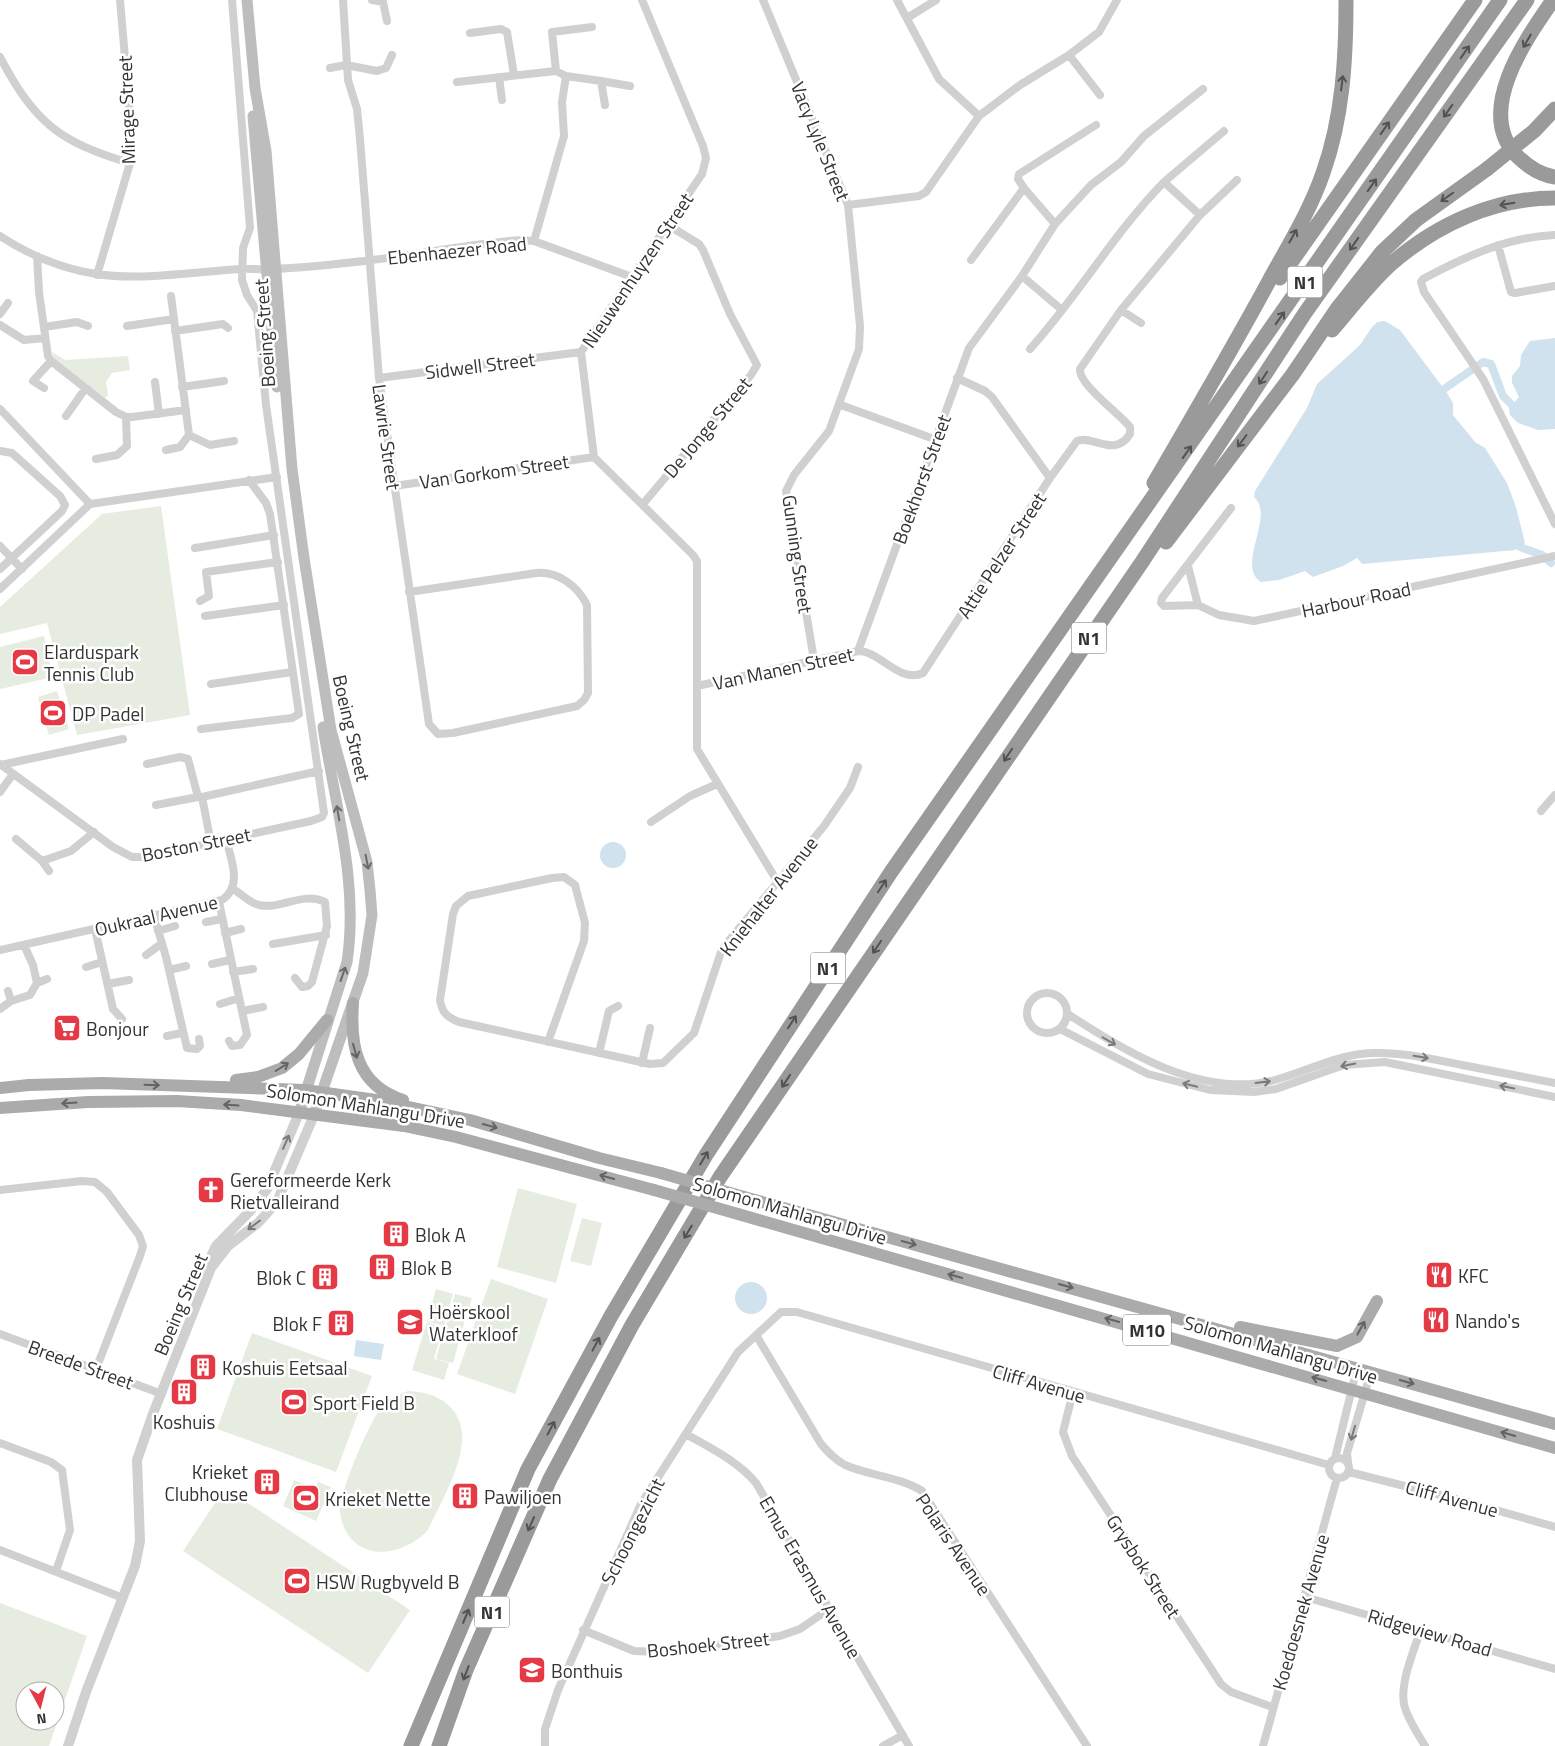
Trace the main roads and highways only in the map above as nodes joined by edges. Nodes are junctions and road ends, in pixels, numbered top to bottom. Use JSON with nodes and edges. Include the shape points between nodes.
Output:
{"nodes":[{"id":1,"x":245,"y":0,"type":"edge"},
{"id":2,"x":1346,"y":0,"type":"edge"},
{"id":3,"x":1475,"y":0,"type":"edge"},
{"id":4,"x":1500,"y":0,"type":"edge"},
{"id":5,"x":1527,"y":0,"type":"edge"},
{"id":6,"x":1553,"y":0,"type":"edge"},
{"id":7,"x":1555,"y":109,"type":"edge"},
{"id":8,"x":1555,"y":177,"type":"edge"},
{"id":9,"x":1555,"y":198,"type":"edge"},
{"id":10,"x":272,"y":269,"type":"junction"},
{"id":11,"x":1228,"y":356,"type":"junction"},
{"id":12,"x":1292,"y":374,"type":"junction"},
{"id":13,"x":1109,"y":564,"type":"junction"},
{"id":14,"x":1036,"y":714,"type":"junction"},
{"id":15,"x":353,"y":1003,"type":"junction"},
{"id":16,"x":327,"y":1020,"type":"junction"},
{"id":17,"x":220,"y":1086,"type":"junction"},
{"id":18,"x":0,"y":1088,"type":"edge"},
{"id":19,"x":305,"y":1090,"type":"junction"},
{"id":20,"x":322,"y":1092,"type":"junction"},
{"id":21,"x":0,"y":1108,"type":"edge"},
{"id":22,"x":299,"y":1113,"type":"junction"},
{"id":23,"x":314,"y":1115,"type":"junction"},
{"id":24,"x":470,"y":1120,"type":"junction"},
{"id":25,"x":1115,"y":1300,"type":"junction"},
{"id":26,"x":1377,"y":1301,"type":"dead end"},
{"id":27,"x":1555,"y":1424,"type":"edge"},
{"id":28,"x":1555,"y":1448,"type":"edge"},
{"id":29,"x":411,"y":1746,"type":"edge"},
{"id":30,"x":439,"y":1746,"type":"edge"}],
"edges":[{"from":1,"to":10,"type":"main road","name":"Boeing Street"},
{"from":11,"to":2,"type":"highway","one_way":true,"via":[[1304,217],[1323,173],[1334,130],[1345,60]]},
{"from":11,"to":3,"type":"highway","one_way":true},
{"from":13,"to":4,"type":"highway","number":"N1","one_way":true},
{"from":5,"to":14,"type":"highway","number":"N1","one_way":true,"via":[[1305,313],[1142,562]]},
{"from":6,"to":8,"type":"highway","one_way":true,"via":[[1510,71],[1500,113],[1503,133],[1510,148],[1527,166]]},
{"from":7,"to":12,"type":"highway","one_way":true,"bridge":true,"via":[[1487,170],[1416,220],[1382,252]]},
{"from":9,"to":12,"type":"highway","one_way":true,"via":[[1496,205],[1429,236],[1390,265]]},
{"from":10,"to":15,"type":"main road","name":"Boeing Street","one_way":true,"via":[[292,469],[321,673],[331,730],[368,862],[372,915]]},
{"from":16,"to":10,"type":"main road","name":"Boeing Street","one_way":true,"via":[[347,962],[351,905],[287,475]]},
{"from":11,"to":13,"type":"highway"},
{"from":12,"to":14,"type":"highway","one_way":true},
{"from":29,"to":13,"type":"highway","number":"N1","one_way":true,"via":[[528,1469],[611,1316],[701,1164],[891,872]]},
{"from":14,"to":30,"type":"highway","number":"N1","one_way":true,"via":[[720,1177],[632,1325],[550,1479],[466,1670]]},
{"from":15,"to":20,"type":"main road","name":"Boeing Street"},
{"from":15,"to":24,"type":"main road","one_way":true,"via":[[353,1045],[358,1062],[370,1079],[395,1098]]},
{"from":17,"to":16,"type":"main road","one_way":true,"via":[[240,1079],[258,1078],[282,1068],[299,1054]]},
{"from":16,"to":19,"type":"main road","name":"Boeing Street"},
{"from":18,"to":17,"type":"main road","name":"Solomon Mahlangu Drive","one_way":true,"via":[[103,1083]]},
{"from":17,"to":19,"type":"main road","name":"Solomon Mahlangu Drive"},
{"from":19,"to":20,"type":"main road","name":"Solomon Mahlangu Drive"},
{"from":19,"to":22,"type":"main road","name":"Boeing Street"},
{"from":20,"to":23,"type":"main road","name":"Boeing Street"},
{"from":20,"to":24,"type":"main road","name":"Solomon Mahlangu Drive"},
{"from":22,"to":21,"type":"main road","name":"Solomon Mahlangu Drive","one_way":true,"via":[[177,1101],[88,1102]]},
{"from":22,"to":23,"type":"main road","name":"Solomon Mahlangu Drive"},
{"from":28,"to":23,"type":"main road","name":"Solomon Mahlangu Drive","number":"M10","one_way":true,"bridge":true,"via":[[456,1136]]},
{"from":24,"to":25,"type":"main road","name":"Solomon Mahlangu Drive","number":"M10","one_way":true,"bridge":true},
{"from":25,"to":26,"type":"main road","one_way":true,"via":[[1337,1346],[1357,1337]]},
{"from":25,"to":27,"type":"main road","name":"Solomon Mahlangu Drive","number":"M10","one_way":true}]}
